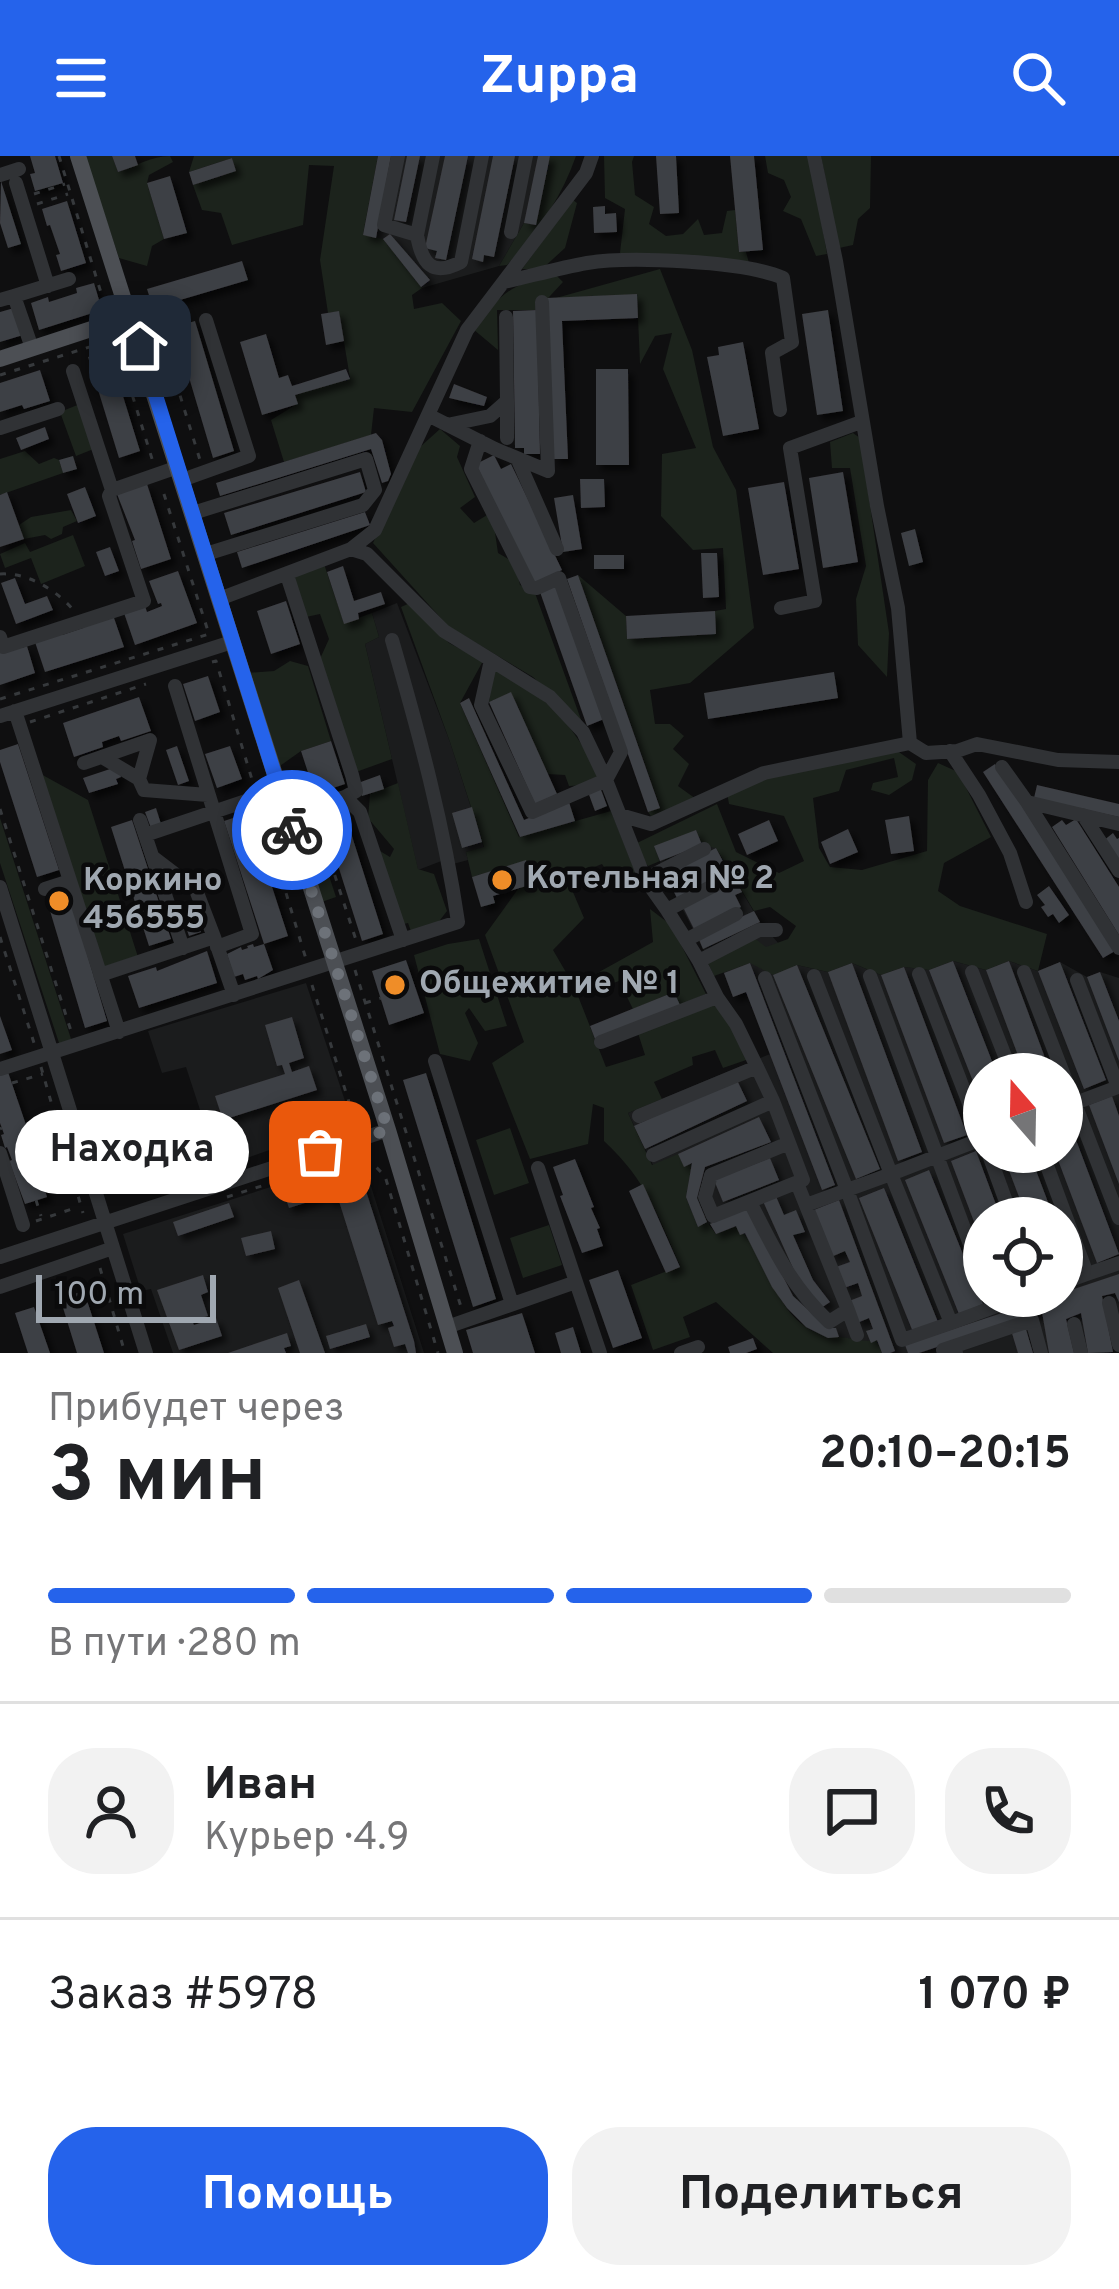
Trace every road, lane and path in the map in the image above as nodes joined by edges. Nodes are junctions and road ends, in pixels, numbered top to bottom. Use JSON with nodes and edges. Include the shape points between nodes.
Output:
{"nodes":[{"id":1,"x":78,"y":156,"type":"edge"},
{"id":2,"x":398,"y":156,"type":"edge"},
{"id":3,"x":433,"y":156,"type":"edge"},
{"id":4,"x":482,"y":156,"type":"edge"},
{"id":5,"x":526,"y":156,"type":"edge"},
{"id":6,"x":592,"y":156,"type":"edge"},
{"id":7,"x":814,"y":156,"type":"edge"},
{"id":8,"x":0,"y":175,"type":"edge"},
{"id":9,"x":67,"y":184,"type":"dead end"},
{"id":10,"x":20,"y":190,"type":"junction"},
{"id":11,"x":70,"y":194,"type":"dead end"},
{"id":12,"x":511,"y":232,"type":"dead end"},
{"id":13,"x":417,"y":235,"type":"junction"},
{"id":14,"x":69,"y":279,"type":"dead end"},
{"id":15,"x":504,"y":282,"type":"junction"},
{"id":16,"x":47,"y":286,"type":"junction"},
{"id":17,"x":7,"y":298,"type":"edge"},
{"id":18,"x":542,"y":302,"type":"dead end"},
{"id":19,"x":131,"y":316,"type":"junction"},
{"id":20,"x":506,"y":317,"type":"dead end"},
{"id":21,"x":206,"y":320,"type":"dead end"},
{"id":22,"x":158,"y":324,"type":"dead end"},
{"id":23,"x":32,"y":348,"type":"junction"},
{"id":24,"x":0,"y":358,"type":"edge"},
{"id":25,"x":74,"y":371,"type":"dead end"},
{"id":26,"x":507,"y":401,"type":"junction"},
{"id":27,"x":58,"y":409,"type":"dead end"},
{"id":28,"x":781,"y":410,"type":"dead end"},
{"id":29,"x":428,"y":415,"type":"junction"},
{"id":30,"x":861,"y":422,"type":"junction"},
{"id":31,"x":447,"y":425,"type":"junction"},
{"id":32,"x":0,"y":428,"type":"edge"},
{"id":33,"x":507,"y":438,"type":"dead end"},
{"id":34,"x":481,"y":441,"type":"junction"},
{"id":35,"x":517,"y":458,"type":"junction"},
{"id":36,"x":202,"y":467,"type":"dead end"},
{"id":37,"x":180,"y":474,"type":"junction"},
{"id":38,"x":112,"y":490,"type":"junction"},
{"id":39,"x":193,"y":513,"type":"junction"},
{"id":40,"x":351,"y":549,"type":"junction"},
{"id":41,"x":557,"y":549,"type":"dead end"},
{"id":42,"x":206,"y":554,"type":"junction"},
{"id":43,"x":0,"y":574,"type":"edge"},
{"id":44,"x":287,"y":575,"type":"junction"},
{"id":45,"x":219,"y":598,"type":"junction"},
{"id":46,"x":781,"y":608,"type":"dead end"},
{"id":47,"x":82,"y":621,"type":"junction"},
{"id":48,"x":0,"y":637,"type":"edge"},
{"id":49,"x":392,"y":640,"type":"dead end"},
{"id":50,"x":232,"y":642,"type":"junction"},
{"id":51,"x":491,"y":660,"type":"junction"},
{"id":52,"x":175,"y":686,"type":"dead end"},
{"id":53,"x":7,"y":713,"type":"edge"},
{"id":54,"x":910,"y":743,"type":"junction"},
{"id":55,"x":950,"y":752,"type":"junction"},
{"id":56,"x":102,"y":757,"type":"junction"},
{"id":57,"x":1119,"y":762,"type":"edge"},
{"id":58,"x":84,"y":763,"type":"dead end"},
{"id":59,"x":1002,"y":767,"type":"dead end"},
{"id":60,"x":139,"y":779,"type":"junction"},
{"id":61,"x":606,"y":780,"type":"junction"},
{"id":62,"x":279,"y":790,"type":"junction"},
{"id":63,"x":208,"y":795,"type":"junction"},
{"id":64,"x":345,"y":796,"type":"junction"},
{"id":65,"x":1027,"y":802,"type":"junction"},
{"id":66,"x":214,"y":811,"type":"junction"},
{"id":67,"x":286,"y":814,"type":"junction"},
{"id":68,"x":620,"y":815,"type":"junction"},
{"id":69,"x":1083,"y":815,"type":"junction"},
{"id":70,"x":1119,"y":824,"type":"edge"},
{"id":71,"x":323,"y":827,"type":"dead end"},
{"id":72,"x":704,"y":849,"type":"dead end"},
{"id":73,"x":153,"y":857,"type":"junction"},
{"id":74,"x":1119,"y":871,"type":"edge"},
{"id":75,"x":728,"y":878,"type":"dead end"},
{"id":76,"x":645,"y":879,"type":"junction"},
{"id":77,"x":70,"y":880,"type":"junction"},
{"id":78,"x":0,"y":887,"type":"edge"},
{"id":79,"x":44,"y":889,"type":"dead end"},
{"id":80,"x":1026,"y":902,"type":"dead end"},
{"id":81,"x":667,"y":910,"type":"junction"},
{"id":82,"x":736,"y":914,"type":"dead end"},
{"id":83,"x":776,"y":930,"type":"dead end"},
{"id":84,"x":0,"y":938,"type":"edge"},
{"id":85,"x":403,"y":940,"type":"junction"},
{"id":86,"x":686,"y":940,"type":"junction"},
{"id":87,"x":215,"y":942,"type":"junction"},
{"id":88,"x":183,"y":948,"type":"junction"},
{"id":89,"x":1119,"y":948,"type":"edge"},
{"id":90,"x":361,"y":954,"type":"junction"},
{"id":91,"x":13,"y":955,"type":"junction"},
{"id":92,"x":699,"y":961,"type":"junction"},
{"id":93,"x":334,"y":963,"type":"junction"},
{"id":94,"x":307,"y":972,"type":"junction"},
{"id":95,"x":972,"y":972,"type":"dead end"},
{"id":96,"x":1024,"y":972,"type":"dead end"},
{"id":97,"x":920,"y":974,"type":"dead end"},
{"id":98,"x":100,"y":975,"type":"junction"},
{"id":99,"x":814,"y":976,"type":"dead end"},
{"id":100,"x":870,"y":976,"type":"dead end"},
{"id":101,"x":765,"y":978,"type":"dead end"},
{"id":102,"x":1077,"y":980,"type":"dead end"},
{"id":103,"x":234,"y":995,"type":"junction"},
{"id":104,"x":717,"y":997,"type":"junction"},
{"id":105,"x":381,"y":998,"type":"dead end"},
{"id":106,"x":365,"y":1003,"type":"junction"},
{"id":107,"x":119,"y":1032,"type":"junction"},
{"id":108,"x":601,"y":1042,"type":"dead end"},
{"id":109,"x":1004,"y":1053,"type":"edge"},
{"id":110,"x":1051,"y":1053,"type":"edge"},
{"id":111,"x":45,"y":1056,"type":"junction"},
{"id":112,"x":435,"y":1061,"type":"dead end"},
{"id":113,"x":757,"y":1066,"type":"junction"},
{"id":114,"x":0,"y":1070,"type":"edge"},
{"id":115,"x":43,"y":1074,"type":"junction"},
{"id":116,"x":12,"y":1084,"type":"dead end"},
{"id":117,"x":963,"y":1086,"type":"edge"},
{"id":118,"x":1119,"y":1088,"type":"edge"},
{"id":119,"x":773,"y":1101,"type":"junction"},
{"id":120,"x":1083,"y":1101,"type":"edge"},
{"id":121,"x":55,"y":1116,"type":"junction"},
{"id":122,"x":639,"y":1116,"type":"dead end"},
{"id":123,"x":355,"y":1121,"type":"junction"},
{"id":124,"x":25,"y":1125,"type":"dead end"},
{"id":125,"x":388,"y":1130,"type":"junction"},
{"id":126,"x":1083,"y":1137,"type":"edge"},
{"id":127,"x":361,"y":1139,"type":"junction"},
{"id":128,"x":62,"y":1140,"type":"junction"},
{"id":129,"x":308,"y":1142,"type":"dead end"},
{"id":130,"x":789,"y":1143,"type":"junction"},
{"id":131,"x":963,"y":1147,"type":"edge"},
{"id":132,"x":33,"y":1149,"type":"dead end"},
{"id":133,"x":0,"y":1153,"type":"edge"},
{"id":134,"x":653,"y":1155,"type":"dead end"},
{"id":135,"x":936,"y":1156,"type":"junction"},
{"id":136,"x":538,"y":1168,"type":"dead end"},
{"id":137,"x":1050,"y":1173,"type":"edge"},
{"id":138,"x":891,"y":1174,"type":"junction"},
{"id":139,"x":797,"y":1183,"type":"junction"},
{"id":140,"x":847,"y":1190,"type":"junction"},
{"id":141,"x":36,"y":1200,"type":"dead end"},
{"id":142,"x":750,"y":1202,"type":"junction"},
{"id":143,"x":806,"y":1205,"type":"junction"},
{"id":144,"x":81,"y":1206,"type":"junction"},
{"id":145,"x":1119,"y":1218,"type":"edge"},
{"id":146,"x":42,"y":1219,"type":"junction"},
{"id":147,"x":104,"y":1222,"type":"junction"},
{"id":148,"x":23,"y":1225,"type":"joint"},
{"id":149,"x":87,"y":1227,"type":"junction"},
{"id":150,"x":963,"y":1227,"type":"edge"},
{"id":151,"x":112,"y":1248,"type":"junction"},
{"id":152,"x":95,"y":1254,"type":"junction"},
{"id":153,"x":0,"y":1256,"type":"edge"},
{"id":154,"x":1119,"y":1263,"type":"edge"},
{"id":155,"x":1087,"y":1274,"type":"junction"},
{"id":156,"x":1083,"y":1275,"type":"edge"},
{"id":157,"x":576,"y":1282,"type":"junction"},
{"id":158,"x":0,"y":1287,"type":"edge"},
{"id":159,"x":512,"y":1304,"type":"junction"},
{"id":160,"x":1108,"y":1304,"type":"dead end"},
{"id":161,"x":848,"y":1310,"type":"junction"},
{"id":162,"x":963,"y":1317,"type":"edge"},
{"id":163,"x":951,"y":1323,"type":"junction"},
{"id":164,"x":455,"y":1324,"type":"junction"},
{"id":165,"x":1074,"y":1324,"type":"dead end"},
{"id":166,"x":857,"y":1335,"type":"dead end"},
{"id":167,"x":1119,"y":1345,"type":"edge"},
{"id":168,"x":698,"y":1347,"type":"dead end"},
{"id":169,"x":125,"y":1353,"type":"edge"},
{"id":170,"x":146,"y":1353,"type":"edge"},
{"id":171,"x":449,"y":1353,"type":"edge"},
{"id":172,"x":600,"y":1353,"type":"edge"},
{"id":173,"x":681,"y":1353,"type":"edge"},
{"id":174,"x":956,"y":1353,"type":"edge"},
{"id":175,"x":1041,"y":1353,"type":"edge"},
{"id":176,"x":1081,"y":1353,"type":"edge"}],
"edges":[{"from":1,"to":19,"type":"main road"},
{"from":2,"to":13,"type":"street","via":[[384,225]]},
{"from":3,"to":13,"type":"street"},
{"from":4,"to":13,"type":"street","via":[[461,262],[433,267]]},
{"from":5,"to":12,"type":"street"},
{"from":6,"to":15,"type":"street"},
{"from":7,"to":30,"type":"street"},
{"from":8,"to":10,"type":"street"},
{"from":9,"to":10,"type":"path"},
{"from":10,"to":11,"type":"path"},
{"from":10,"to":16,"type":"street"},
{"from":14,"to":16,"type":"street"},
{"from":15,"to":28,"type":"street","via":[[592,262],[680,262],[783,278],[792,342],[772,353]]},
{"from":15,"to":29,"type":"street","via":[[467,330]]},
{"from":16,"to":17,"type":"street"},
{"from":17,"to":23,"type":"street"},
{"from":18,"to":35,"type":"street","via":[[548,471]]},
{"from":19,"to":23,"type":"main road"},
{"from":19,"to":37,"type":"main road"},
{"from":20,"to":26,"type":"street"},
{"from":21,"to":37,"type":"street","via":[[249,456]]},
{"from":22,"to":36,"type":"path"},
{"from":23,"to":24,"type":"main road"},
{"from":25,"to":38,"type":"street"},
{"from":26,"to":31,"type":"street","via":[[490,416]]},
{"from":26,"to":33,"type":"street"},
{"from":27,"to":32,"type":"street"},
{"from":29,"to":31,"type":"street"},
{"from":29,"to":40,"type":"street","via":[[376,530]]},
{"from":30,"to":46,"type":"street","via":[[790,448],[815,601]]},
{"from":30,"to":54,"type":"street","via":[[898,608]]},
{"from":31,"to":34,"type":"street"},
{"from":34,"to":35,"type":"street"},
{"from":34,"to":61,"type":"street","via":[[471,469],[530,586],[560,578],[621,752]]},
{"from":35,"to":41,"type":"street"},
{"from":37,"to":38,"type":"street"},
{"from":37,"to":39,"type":"main road"},
{"from":38,"to":47,"type":"street","via":[[144,601]]},
{"from":39,"to":42,"type":"main road"},
{"from":39,"to":42,"type":"street","via":[[366,459],[375,490],[363,505]]},
{"from":40,"to":44,"type":"street"},
{"from":40,"to":51,"type":"street","via":[[367,554],[444,631]]},
{"from":42,"to":45,"type":"main road"},
{"from":43,"to":47,"type":"path","via":[[29,578],[62,597]]},
{"from":44,"to":45,"type":"street"},
{"from":44,"to":64,"type":"street","via":[[356,790]]},
{"from":45,"to":50,"type":"main road"},
{"from":47,"to":48,"type":"street","via":[[3,647]]},
{"from":49,"to":85,"type":"street","via":[[458,922]]},
{"from":50,"to":53,"type":"street"},
{"from":50,"to":62,"type":"main road"},
{"from":51,"to":61,"type":"street","via":[[550,697],[583,732]]},
{"from":51,"to":61,"type":"street","via":[[481,705],[532,812]]},
{"from":52,"to":63,"type":"street"},
{"from":53,"to":77,"type":"street"},
{"from":54,"to":55,"type":"street","via":[[926,753]]},
{"from":54,"to":68,"type":"street","via":[[764,772],[651,824]]},
{"from":55,"to":57,"type":"street","via":[[977,744]]},
{"from":55,"to":80,"type":"street","via":[[1010,853]]},
{"from":56,"to":58,"type":"street"},
{"from":56,"to":60,"type":"street"},
{"from":56,"to":60,"type":"street","via":[[150,740]]},
{"from":59,"to":65,"type":"street"},
{"from":60,"to":63,"type":"street","via":[[143,790]]},
{"from":61,"to":68,"type":"street"},
{"from":62,"to":66,"type":"street"},
{"from":62,"to":67,"type":"main road"},
{"from":63,"to":66,"type":"street"},
{"from":64,"to":67,"type":"street"},
{"from":64,"to":85,"type":"street","via":[[360,812]]},
{"from":65,"to":69,"type":"street"},
{"from":65,"to":89,"type":"street"},
{"from":66,"to":73,"type":"street","via":[[143,827]]},
{"from":66,"to":87,"type":"street","via":[[252,934]]},
{"from":67,"to":93,"type":"main road"},
{"from":68,"to":76,"type":"street"},
{"from":69,"to":70,"type":"street"},
{"from":69,"to":74,"type":"street"},
{"from":71,"to":90,"type":"path"},
{"from":72,"to":76,"type":"street"},
{"from":73,"to":87,"type":"street","via":[[196,890]]},
{"from":73,"to":88,"type":"street"},
{"from":75,"to":81,"type":"street"},
{"from":76,"to":81,"type":"street"},
{"from":77,"to":79,"type":"street"},
{"from":77,"to":98,"type":"street"},
{"from":78,"to":91,"type":"street"},
{"from":81,"to":86,"type":"street"},
{"from":82,"to":86,"type":"street"},
{"from":83,"to":92,"type":"street","via":[[759,929]]},
{"from":84,"to":91,"type":"path"},
{"from":85,"to":90,"type":"street"},
{"from":86,"to":92,"type":"street"},
{"from":87,"to":88,"type":"street"},
{"from":87,"to":103,"type":"street"},
{"from":88,"to":98,"type":"street"},
{"from":90,"to":93,"type":"street"},
{"from":90,"to":106,"type":"path","via":[[354,965]]},
{"from":91,"to":111,"type":"street"},
{"from":91,"to":111,"type":"path"},
{"from":92,"to":104,"type":"street"},
{"from":93,"to":94,"type":"street"},
{"from":93,"to":125,"type":"main road"},
{"from":94,"to":103,"type":"street"},
{"from":94,"to":123,"type":"path"},
{"from":95,"to":109,"type":"street"},
{"from":96,"to":110,"type":"street"},
{"from":97,"to":117,"type":"street"},
{"from":98,"to":107,"type":"street"},
{"from":99,"to":138,"type":"street"},
{"from":100,"to":135,"type":"street"},
{"from":101,"to":140,"type":"street"},
{"from":102,"to":118,"type":"street"},
{"from":103,"to":107,"type":"street"},
{"from":104,"to":108,"type":"street"},
{"from":104,"to":113,"type":"street"},
{"from":105,"to":106,"type":"path"},
{"from":106,"to":164,"type":"path","via":[[462,1309]]},
{"from":107,"to":111,"type":"street"},
{"from":111,"to":114,"type":"street"},
{"from":111,"to":115,"type":"path"},
{"from":111,"to":147,"type":"street"},
{"from":112,"to":159,"type":"street"},
{"from":113,"to":119,"type":"street"},
{"from":113,"to":122,"type":"street"},
{"from":115,"to":116,"type":"path"},
{"from":115,"to":121,"type":"path"},
{"from":118,"to":120,"type":"street"},
{"from":119,"to":130,"type":"street"},
{"from":119,"to":134,"type":"street"},
{"from":121,"to":124,"type":"path"},
{"from":121,"to":128,"type":"path"},
{"from":123,"to":127,"type":"path"},
{"from":123,"to":129,"type":"path"},
{"from":125,"to":127,"type":"street"},
{"from":125,"to":164,"type":"main road"},
{"from":126,"to":145,"type":"street"},
{"from":127,"to":147,"type":"street"},
{"from":127,"to":171,"type":"path","via":[[367,1161],[385,1176]]},
{"from":128,"to":132,"type":"path"},
{"from":128,"to":144,"type":"path"},
{"from":130,"to":139,"type":"street","via":[[803,1180]]},
{"from":130,"to":142,"type":"street","via":[[711,1175],[705,1197],[713,1216]]},
{"from":131,"to":135,"type":"street"},
{"from":133,"to":148,"type":"street"},
{"from":135,"to":138,"type":"street"},
{"from":135,"to":150,"type":"street"},
{"from":136,"to":157,"type":"street"},
{"from":137,"to":155,"type":"street"},
{"from":138,"to":140,"type":"street"},
{"from":138,"to":163,"type":"street"},
{"from":139,"to":142,"type":"street"},
{"from":139,"to":143,"type":"street"},
{"from":140,"to":143,"type":"street"},
{"from":140,"to":163,"type":"street","via":[[902,1340]]},
{"from":141,"to":146,"type":"path"},
{"from":142,"to":161,"type":"street","via":[[803,1298],[829,1322]]},
{"from":143,"to":161,"type":"street"},
{"from":144,"to":146,"type":"path"},
{"from":144,"to":149,"type":"path"},
{"from":146,"to":148,"type":"path"},
{"from":147,"to":149,"type":"street"},
{"from":147,"to":151,"type":"street"},
{"from":149,"to":153,"type":"street"},
{"from":151,"to":152,"type":"street"},
{"from":151,"to":170,"type":"street"},
{"from":152,"to":158,"type":"street"},
{"from":152,"to":169,"type":"path"},
{"from":154,"to":155,"type":"street"},
{"from":155,"to":156,"type":"street"},
{"from":157,"to":159,"type":"street"},
{"from":157,"to":172,"type":"street"},
{"from":159,"to":164,"type":"street"},
{"from":160,"to":167,"type":"street"},
{"from":161,"to":166,"type":"street"},
{"from":162,"to":163,"type":"street"},
{"from":164,"to":171,"type":"main road"},
{"from":165,"to":176,"type":"street"},
{"from":168,"to":173,"type":"street"},
{"from":174,"to":175,"type":"street","via":[[943,1350],[1032,1321]]}]}
